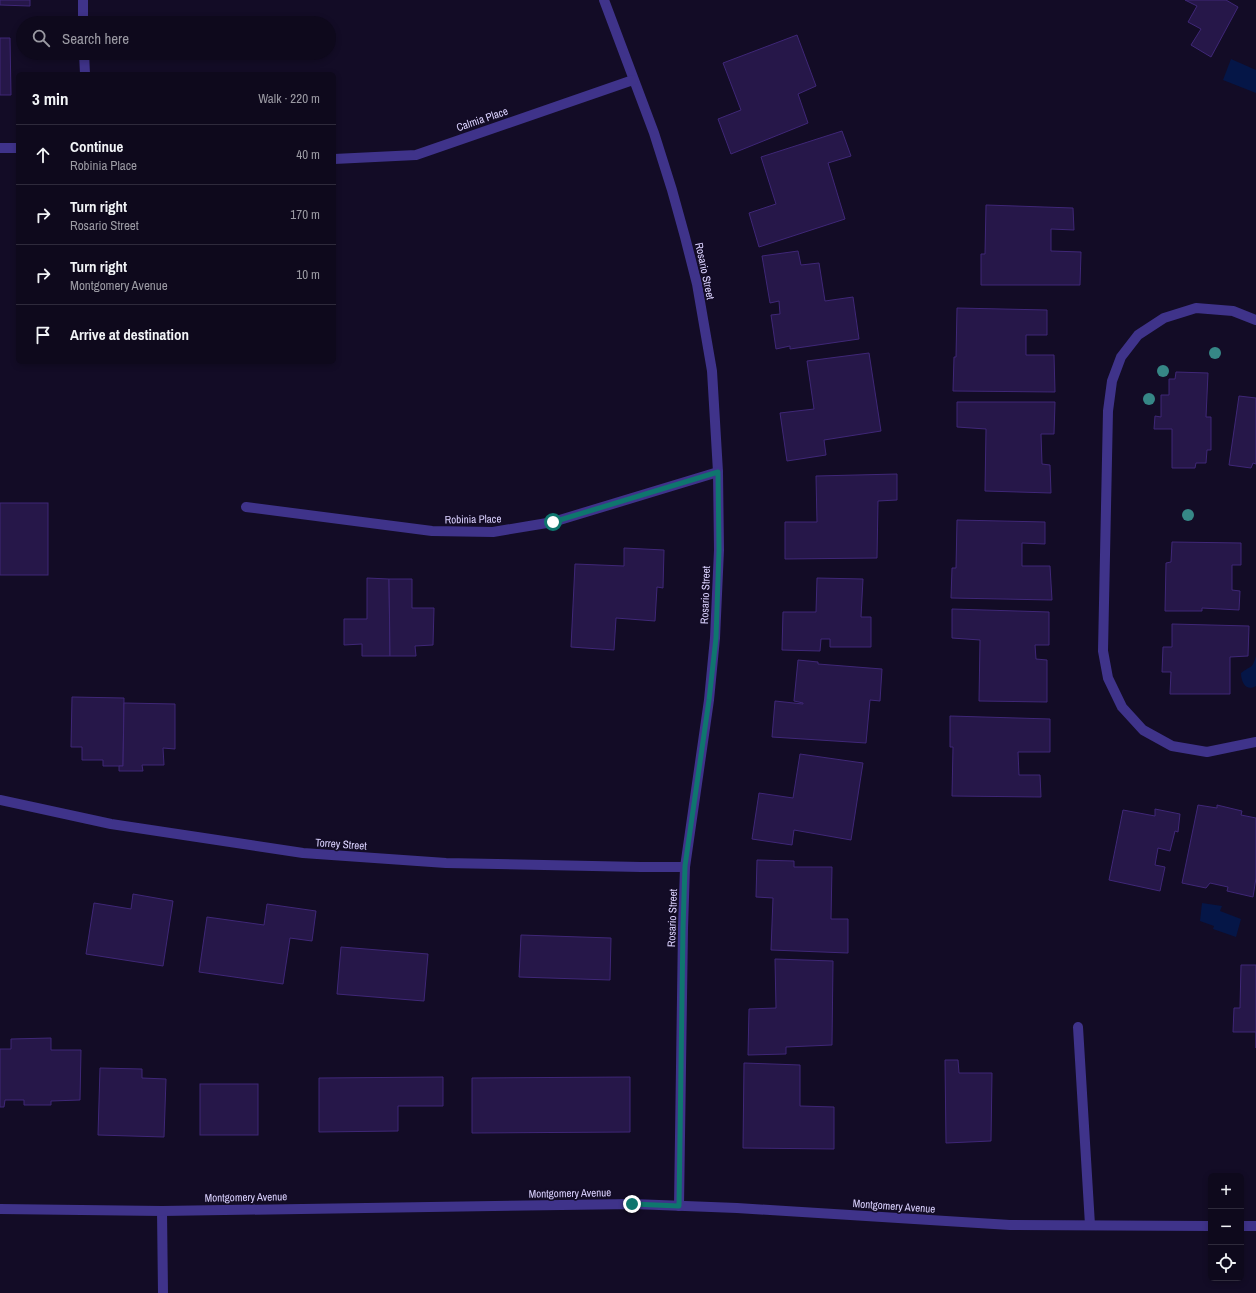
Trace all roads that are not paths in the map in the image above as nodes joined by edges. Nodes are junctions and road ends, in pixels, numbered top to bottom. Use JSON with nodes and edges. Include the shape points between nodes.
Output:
{"nodes":[{"id":1,"x":83,"y":0,"type":"edge"},
{"id":2,"x":604,"y":0,"type":"edge"},
{"id":3,"x":83,"y":16,"type":"edge"},
{"id":4,"x":84,"y":60,"type":"edge"},
{"id":5,"x":85,"y":72,"type":"edge"},
{"id":6,"x":633,"y":80,"type":"junction"},
{"id":7,"x":0,"y":148,"type":"edge"},
{"id":8,"x":16,"y":148,"type":"edge"},
{"id":9,"x":336,"y":159,"type":"edge"},
{"id":10,"x":1256,"y":320,"type":"edge"},
{"id":11,"x":718,"y":472,"type":"junction"},
{"id":12,"x":246,"y":507,"type":"dead end"},
{"id":13,"x":1256,"y":742,"type":"edge"},
{"id":14,"x":0,"y":800,"type":"edge"},
{"id":15,"x":685,"y":866,"type":"junction"},
{"id":16,"x":1078,"y":1027,"type":"dead end"},
{"id":17,"x":679,"y":1206,"type":"junction"},
{"id":18,"x":0,"y":1209,"type":"edge"},
{"id":19,"x":162,"y":1211,"type":"junction"},
{"id":20,"x":1090,"y":1225,"type":"junction"},
{"id":21,"x":1208,"y":1226,"type":"edge"},
{"id":22,"x":1244,"y":1226,"type":"edge"},
{"id":23,"x":1256,"y":1226,"type":"edge"},
{"id":24,"x":163,"y":1293,"type":"edge"}],
"edges":[{"from":1,"to":3,"type":"street"},
{"from":2,"to":6,"type":"street","name":"Rosario Street"},
{"from":4,"to":5,"type":"street"},
{"from":6,"to":9,"type":"street","name":"Calmia Place","via":[[416,155]]},
{"from":6,"to":11,"type":"street","name":"Rosario Street","via":[[654,133],[672,190],[697,284],[712,371]]},
{"from":7,"to":8,"type":"street"},
{"from":10,"to":13,"type":"street","via":[[1233,311],[1196,308],[1164,318],[1138,335],[1121,357],[1112,381],[1108,411],[1103,650],[1108,678],[1119,702],[1143,730],[1172,746],[1207,752]]},
{"from":11,"to":12,"type":"street","name":"Robinia Place","via":[[553,522],[493,532],[432,531]]},
{"from":11,"to":15,"type":"street","name":"Rosario Street","via":[[716,638]]},
{"from":14,"to":15,"type":"street","name":"Torrey Street","via":[[111,824],[303,853],[446,863]]},
{"from":15,"to":17,"type":"street","name":"Rosario Street"},
{"from":16,"to":20,"type":"street"},
{"from":17,"to":19,"type":"street","name":"Montgomery Avenue","via":[[632,1204]]},
{"from":17,"to":20,"type":"street","name":"Montgomery Avenue","via":[[1010,1225]]},
{"from":18,"to":19,"type":"street","name":"Montgomery Avenue"},
{"from":19,"to":24,"type":"street"},
{"from":20,"to":21,"type":"street","name":"Montgomery Avenue"},
{"from":22,"to":23,"type":"street"}]}
